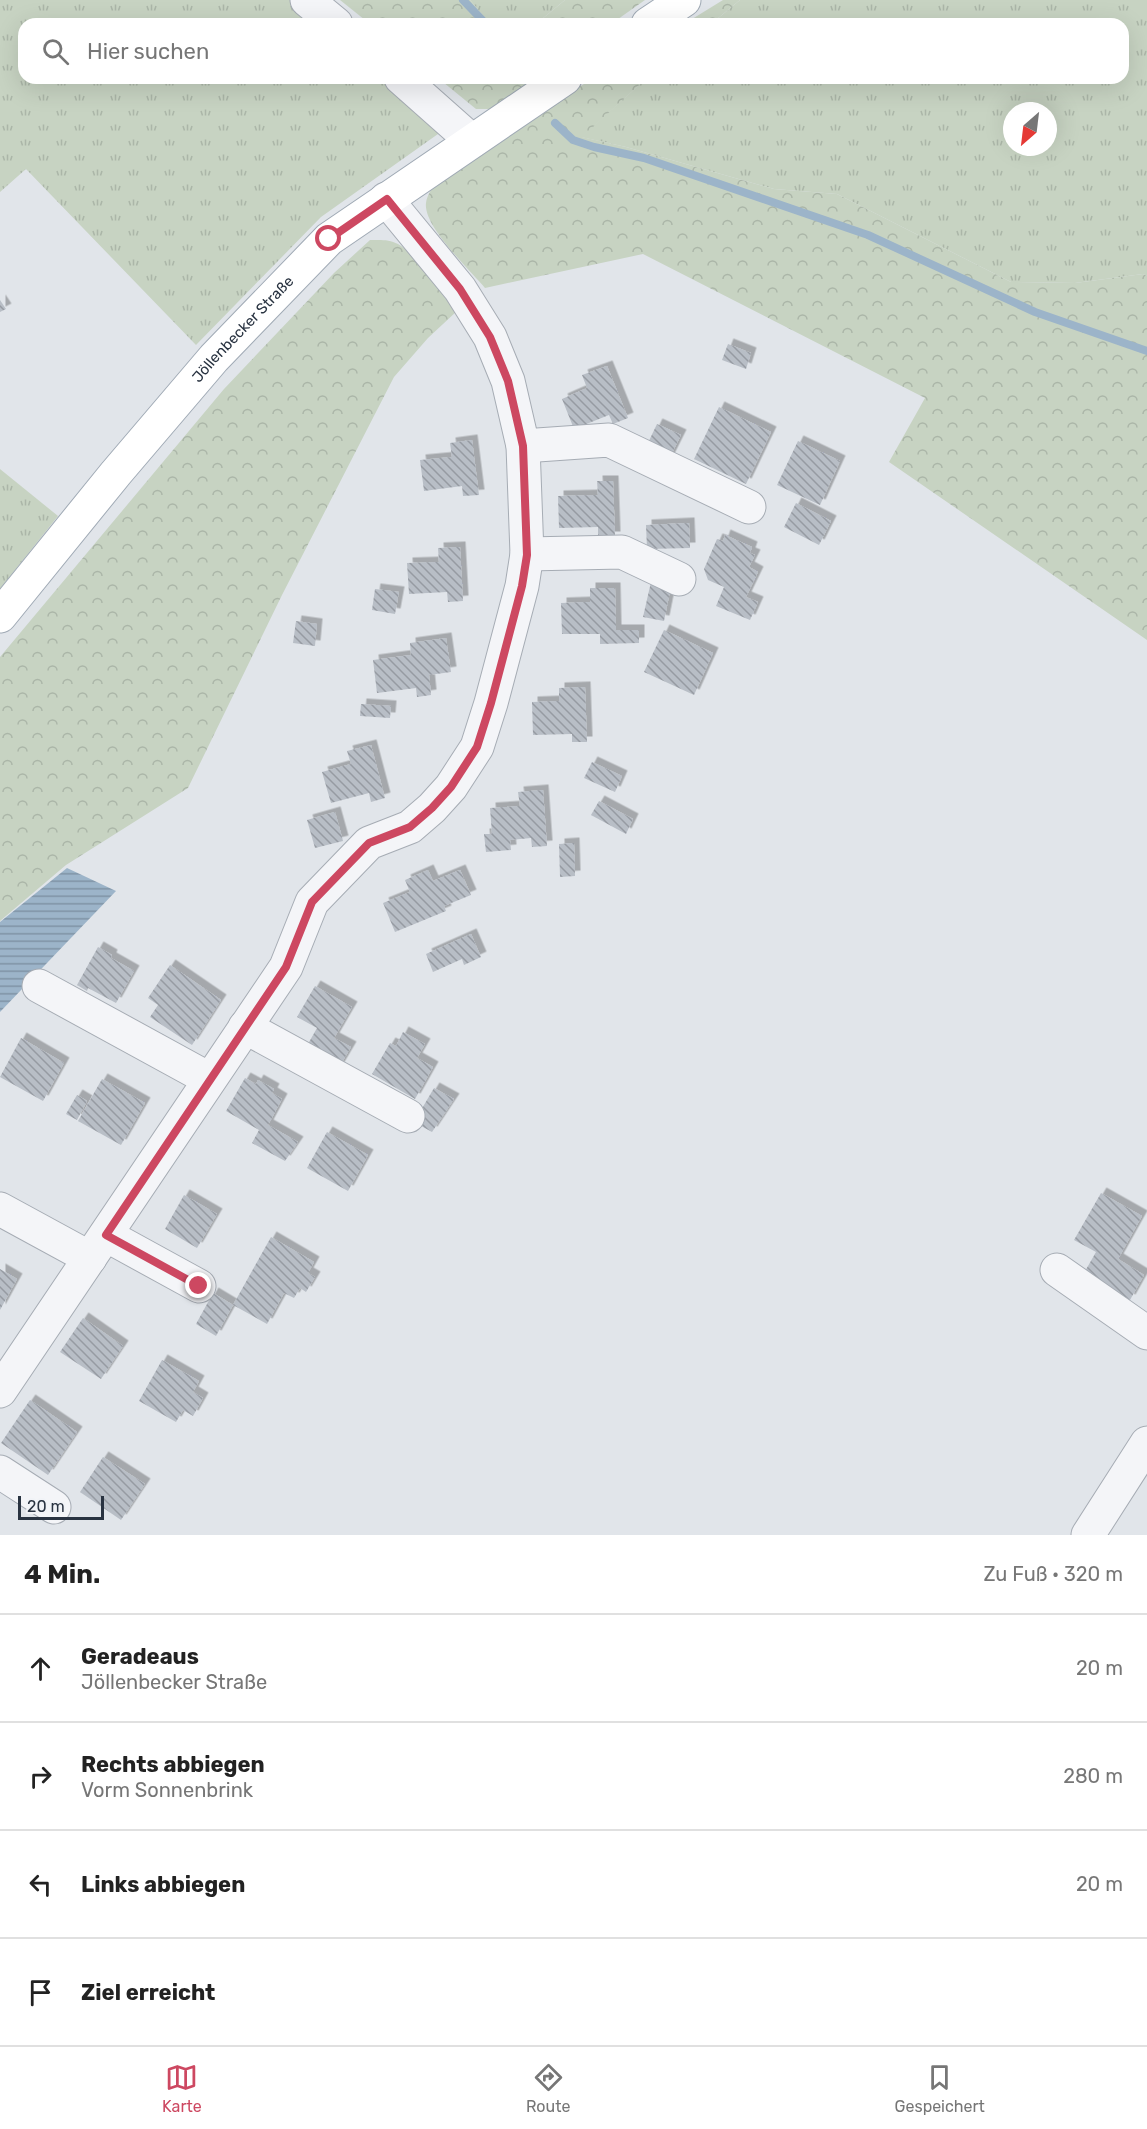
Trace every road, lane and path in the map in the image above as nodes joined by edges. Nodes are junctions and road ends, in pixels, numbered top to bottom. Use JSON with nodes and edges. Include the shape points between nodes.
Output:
{"nodes":[{"id":1,"x":307,"y":0,"type":"edge"},
{"id":2,"x":684,"y":0,"type":"edge"},
{"id":3,"x":329,"y":18,"type":"edge"},
{"id":4,"x":657,"y":18,"type":"edge"},
{"id":5,"x":408,"y":84,"type":"edge"},
{"id":6,"x":556,"y":84,"type":"edge"},
{"id":7,"x":472,"y":141,"type":"junction"},
{"id":8,"x":387,"y":199,"type":"junction"},
{"id":9,"x":523,"y":446,"type":"junction"},
{"id":10,"x":750,"y":507,"type":"dead end"},
{"id":11,"x":527,"y":555,"type":"junction"},
{"id":12,"x":679,"y":579,"type":"dead end"},
{"id":13,"x":0,"y":616,"type":"edge"},
{"id":14,"x":39,"y":986,"type":"dead end"},
{"id":15,"x":245,"y":1027,"type":"junction"},
{"id":16,"x":209,"y":1079,"type":"junction"},
{"id":17,"x":408,"y":1116,"type":"dead end"},
{"id":18,"x":0,"y":1209,"type":"edge"},
{"id":19,"x":98,"y":1247,"type":"junction"},
{"id":20,"x":1057,"y":1270,"type":"dead end"},
{"id":21,"x":199,"y":1286,"type":"dead end"},
{"id":22,"x":1147,"y":1333,"type":"edge"},
{"id":23,"x":0,"y":1391,"type":"edge"},
{"id":24,"x":1147,"y":1443,"type":"edge"},
{"id":25,"x":0,"y":1472,"type":"edge"},
{"id":26,"x":54,"y":1507,"type":"dead end"},
{"id":27,"x":1088,"y":1535,"type":"edge"}],
"edges":[{"from":1,"to":3,"type":"street"},
{"from":2,"to":4,"type":"main road"},
{"from":5,"to":7,"type":"street"},
{"from":6,"to":7,"type":"main road","name":"Jöllenbecker Straße"},
{"from":7,"to":8,"type":"main road","name":"Jöllenbecker Straße"},
{"from":8,"to":9,"type":"street","via":[[460,289],[490,337],[508,381]]},
{"from":8,"to":13,"type":"main road","name":"Jöllenbecker Straße","via":[[329,239],[214,358]]},
{"from":9,"to":10,"type":"street","via":[[609,440]]},
{"from":9,"to":11,"type":"street"},
{"from":11,"to":12,"type":"street","via":[[622,552]]},
{"from":11,"to":15,"type":"street","via":[[477,747],[432,808],[410,827],[369,843],[312,902],[286,967]]},
{"from":14,"to":16,"type":"street"},
{"from":15,"to":16,"type":"street"},
{"from":15,"to":17,"type":"street"},
{"from":16,"to":19,"type":"street"},
{"from":18,"to":19,"type":"street"},
{"from":19,"to":21,"type":"street"},
{"from":19,"to":23,"type":"street"},
{"from":20,"to":22,"type":"street"},
{"from":24,"to":27,"type":"street"},
{"from":25,"to":26,"type":"street"}]}
